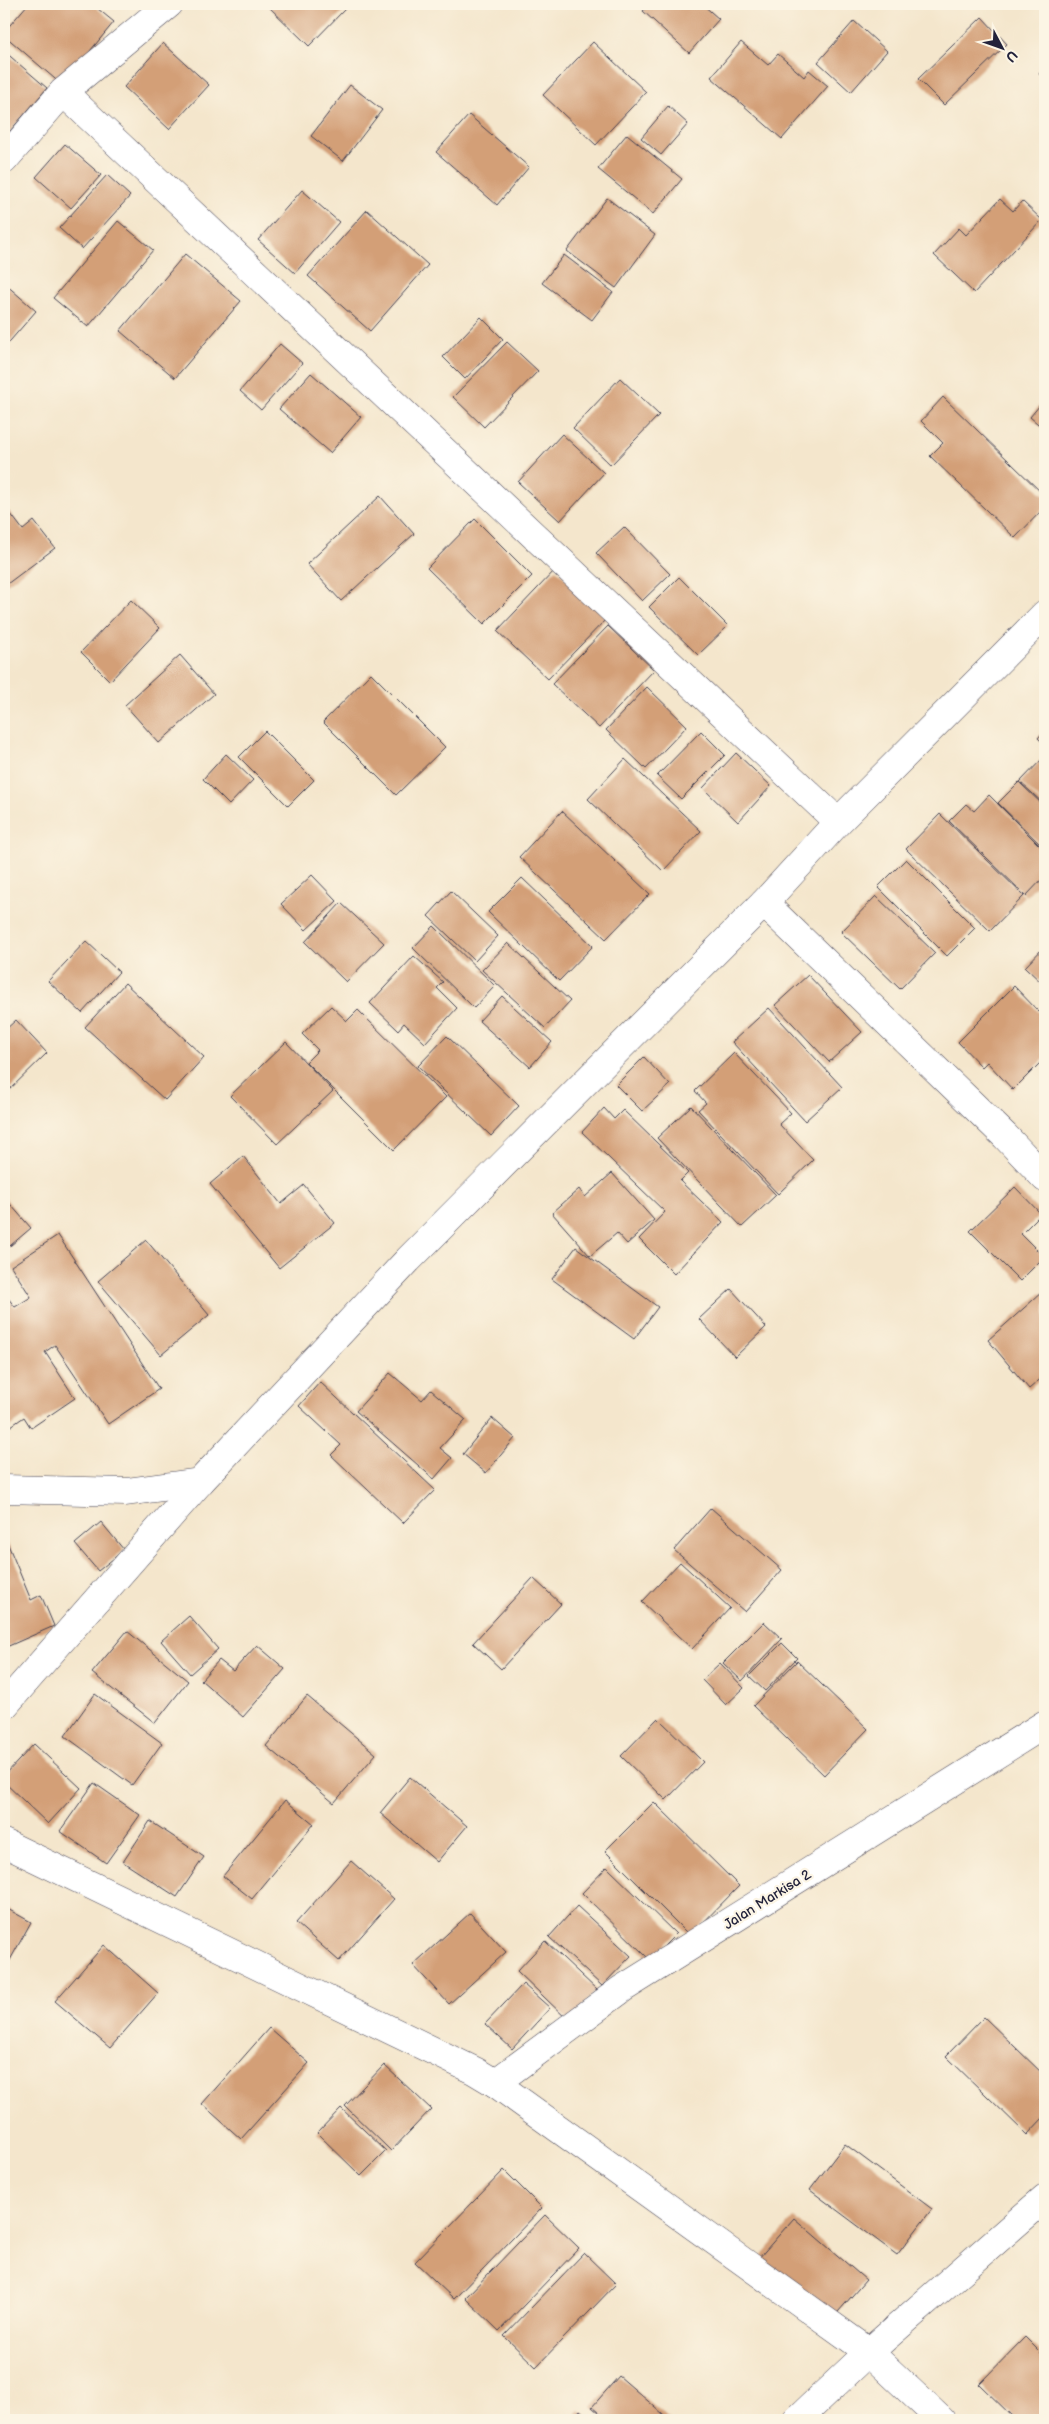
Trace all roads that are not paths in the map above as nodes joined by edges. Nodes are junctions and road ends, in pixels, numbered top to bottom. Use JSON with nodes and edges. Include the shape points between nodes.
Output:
{"nodes":[{"id":1,"x":169,"y":4,"type":"edge"},
{"id":2,"x":63,"y":92,"type":"junction"},
{"id":3,"x":4,"y":160,"type":"edge"},
{"id":4,"x":1045,"y":614,"type":"edge"},
{"id":5,"x":838,"y":822,"type":"junction"},
{"id":6,"x":764,"y":903,"type":"junction"},
{"id":7,"x":1045,"y":1178,"type":"edge"},
{"id":8,"x":200,"y":1482,"type":"junction"},
{"id":9,"x":4,"y":1489,"type":"edge"},
{"id":10,"x":4,"y":1706,"type":"edge"},
{"id":11,"x":1045,"y":1724,"type":"edge"},
{"id":12,"x":4,"y":1843,"type":"edge"},
{"id":13,"x":495,"y":2083,"type":"junction"},
{"id":14,"x":1045,"y":2198,"type":"edge"},
{"id":15,"x":869,"y":2352,"type":"junction"},
{"id":16,"x":797,"y":2420,"type":"edge"},
{"id":17,"x":941,"y":2420,"type":"edge"}],
"edges":[{"from":1,"to":2,"type":"street"},
{"from":2,"to":3,"type":"street"},
{"from":2,"to":5,"type":"street"},
{"from":4,"to":5,"type":"street"},
{"from":5,"to":6,"type":"street"},
{"from":6,"to":7,"type":"street"},
{"from":6,"to":8,"type":"street","via":[[408,1260]]},
{"from":8,"to":9,"type":"street","via":[[126,1492]]},
{"from":8,"to":10,"type":"street"},
{"from":11,"to":13,"type":"street","name":"Jalan Markisa 2","via":[[622,1989]]},
{"from":12,"to":13,"type":"street","via":[[466,2066]]},
{"from":13,"to":15,"type":"street"},
{"from":14,"to":15,"type":"street"},
{"from":15,"to":16,"type":"street"},
{"from":15,"to":17,"type":"street"}]}
